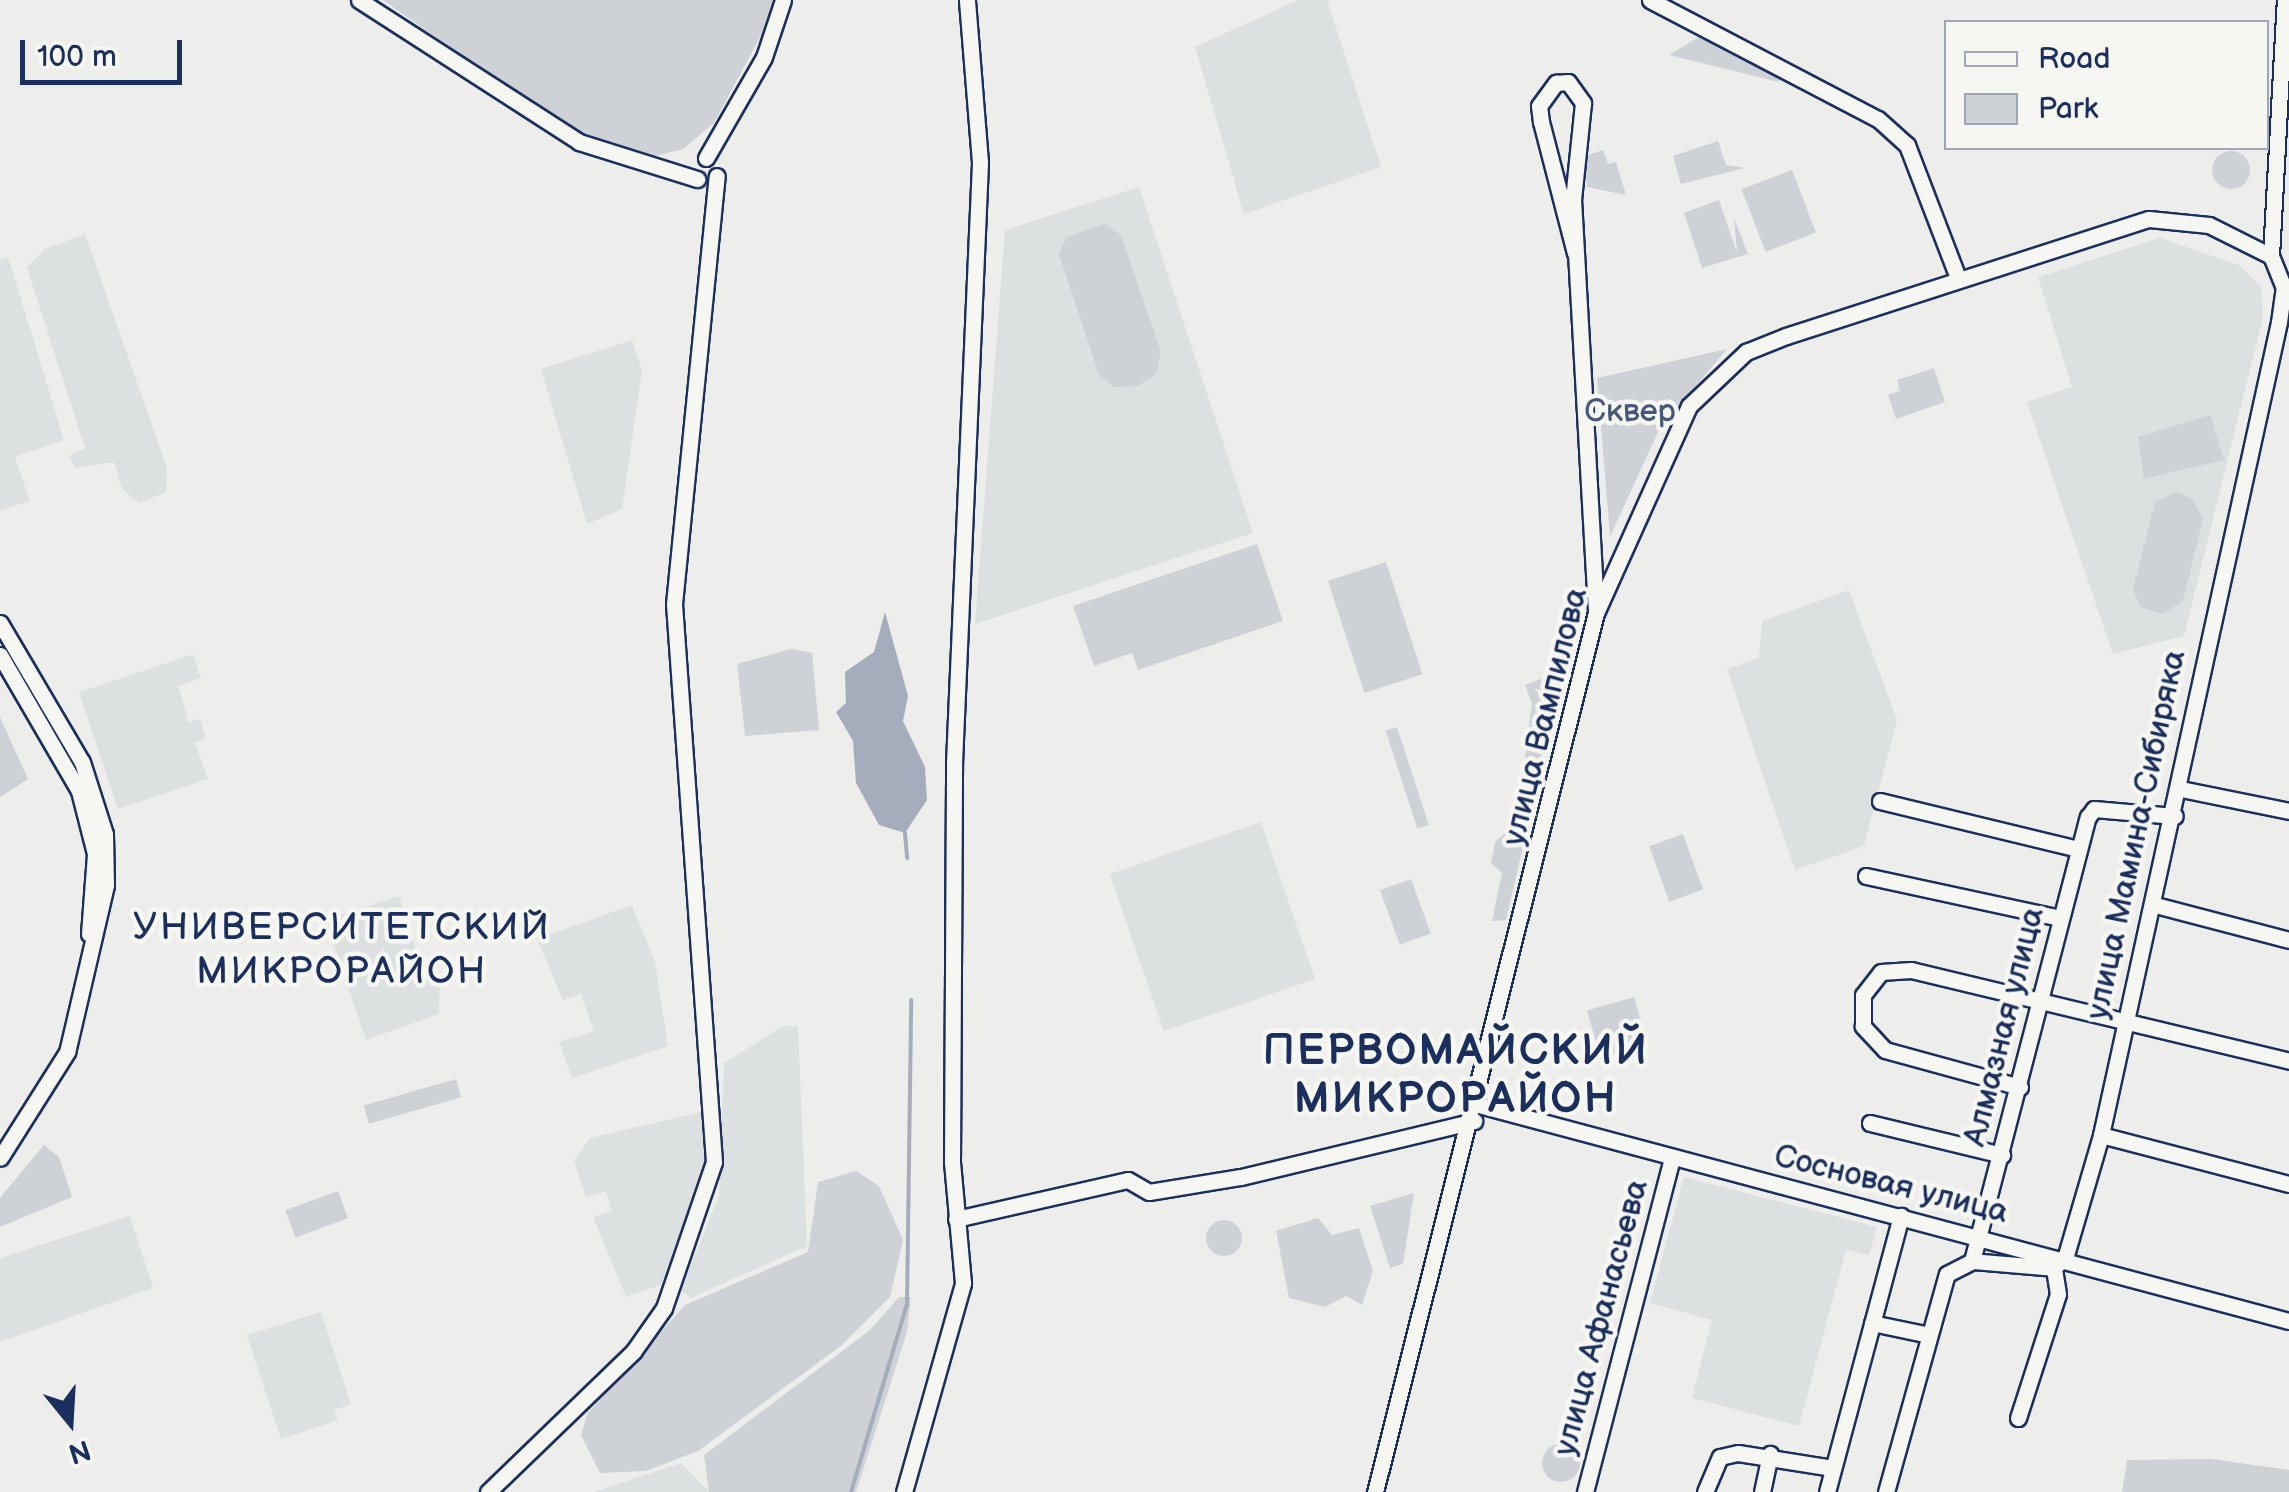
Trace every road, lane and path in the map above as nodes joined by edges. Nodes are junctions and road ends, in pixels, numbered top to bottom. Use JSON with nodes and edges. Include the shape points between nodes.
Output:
{"nodes":[{"id":1,"x":359,"y":0,"type":"edge"},
{"id":2,"x":783,"y":0,"type":"edge"},
{"id":3,"x":967,"y":0,"type":"edge"},
{"id":4,"x":1650,"y":0,"type":"edge"},
{"id":5,"x":2285,"y":0,"type":"edge"},
{"id":6,"x":710,"y":166,"type":"junction"},
{"id":7,"x":676,"y":167,"type":"junction"},
{"id":8,"x":698,"y":180,"type":"junction"},
{"id":9,"x":718,"y":211,"type":"junction"},
{"id":10,"x":1575,"y":253,"type":"junction"},
{"id":11,"x":2289,"y":254,"type":"edge"},
{"id":12,"x":2271,"y":256,"type":"junction"},
{"id":13,"x":1958,"y":278,"type":"junction"},
{"id":14,"x":1592,"y":536,"type":"junction"},
{"id":15,"x":1624,"y":547,"type":"junction"},
{"id":16,"x":1596,"y":612,"type":"junction"},
{"id":17,"x":0,"y":623,"type":"edge"},
{"id":18,"x":0,"y":655,"type":"edge"},
{"id":19,"x":2181,"y":789,"type":"junction"},
{"id":20,"x":1880,"y":801,"type":"dead end"},
{"id":21,"x":2289,"y":811,"type":"edge"},
{"id":22,"x":2175,"y":816,"type":"junction"},
{"id":23,"x":2078,"y":849,"type":"junction"},
{"id":24,"x":1866,"y":876,"type":"dead end"},
{"id":25,"x":2155,"y":905,"type":"junction"},
{"id":26,"x":2060,"y":918,"type":"junction"},
{"id":27,"x":2289,"y":940,"type":"edge"},
{"id":28,"x":81,"y":992,"type":"junction"},
{"id":29,"x":2036,"y":1004,"type":"junction"},
{"id":30,"x":2128,"y":1020,"type":"junction"},
{"id":31,"x":2289,"y":1062,"type":"edge"},
{"id":32,"x":2020,"y":1086,"type":"junction"},
{"id":33,"x":1476,"y":1113,"type":"junction"},
{"id":34,"x":1870,"y":1124,"type":"dead end"},
{"id":35,"x":2101,"y":1135,"type":"junction"},
{"id":36,"x":2002,"y":1155,"type":"junction"},
{"id":37,"x":0,"y":1158,"type":"edge"},
{"id":38,"x":1672,"y":1159,"type":"junction"},
{"id":39,"x":2289,"y":1184,"type":"edge"},
{"id":40,"x":1901,"y":1216,"type":"junction"},
{"id":41,"x":956,"y":1220,"type":"junction"},
{"id":42,"x":1981,"y":1236,"type":"junction"},
{"id":43,"x":2066,"y":1255,"type":"junction"},
{"id":44,"x":1972,"y":1261,"type":"junction"},
{"id":45,"x":2054,"y":1268,"type":"junction"},
{"id":46,"x":2289,"y":1320,"type":"edge"},
{"id":47,"x":1872,"y":1323,"type":"junction"},
{"id":48,"x":1928,"y":1335,"type":"junction"},
{"id":49,"x":2018,"y":1418,"type":"dead end"},
{"id":50,"x":1770,"y":1454,"type":"junction"},
{"id":51,"x":1834,"y":1468,"type":"junction"},
{"id":52,"x":488,"y":1492,"type":"edge"},
{"id":53,"x":904,"y":1492,"type":"edge"},
{"id":54,"x":1375,"y":1492,"type":"edge"},
{"id":55,"x":1585,"y":1492,"type":"edge"},
{"id":56,"x":1705,"y":1492,"type":"edge"},
{"id":57,"x":1762,"y":1492,"type":"edge"},
{"id":58,"x":1827,"y":1492,"type":"edge"},
{"id":59,"x":1886,"y":1492,"type":"edge"}],
"edges":[{"from":1,"to":7,"type":"street","via":[[578,142]]},
{"from":2,"to":6,"type":"street","via":[[764,57]]},
{"from":3,"to":41,"type":"street","via":[[980,212],[954,763]]},
{"from":4,"to":13,"type":"street","via":[[1796,68],[1907,145]]},
{"from":5,"to":12,"type":"street","name":"улица Мамина-Сибиряка"},
{"from":6,"to":7,"type":"street"},
{"from":6,"to":8,"type":"street"},
{"from":6,"to":9,"type":"street"},
{"from":7,"to":8,"type":"street"},
{"from":8,"to":9,"type":"street"},
{"from":9,"to":52,"type":"street","via":[[674,604],[714,1162],[664,1308],[632,1352]]},
{"from":10,"to":10,"type":"street","via":[[1583,104],[1568,82],[1545,92],[1540,106]]},
{"from":10,"to":14,"type":"street"},
{"from":11,"to":12,"type":"street"},
{"from":12,"to":13,"type":"street","name":"улица Вампилова","via":[[2209,225],[2149,219]]},
{"from":12,"to":19,"type":"street","name":"улица Мамина-Сибиряка","via":[[2284,288],[2279,322],[2196,681]]},
{"from":13,"to":15,"type":"street","name":"улица Вампилова","via":[[1786,336],[1715,375],[1669,438]]},
{"from":14,"to":15,"type":"street","via":[[1604,553]]},
{"from":14,"to":16,"type":"street"},
{"from":15,"to":16,"type":"street","name":"улица Вампилова"},
{"from":16,"to":33,"type":"street","name":"улица Вампилова"},
{"from":17,"to":28,"type":"street","via":[[70,734],[105,834],[102,920]]},
{"from":18,"to":28,"type":"street","via":[[61,749],[95,854]]},
{"from":19,"to":21,"type":"street"},
{"from":19,"to":22,"type":"street","name":"улица Мамина-Сибиряка"},
{"from":20,"to":23,"type":"street"},
{"from":22,"to":23,"type":"street","name":"Алмазная улица","via":[[2094,809]]},
{"from":22,"to":25,"type":"street","name":"улица Мамина-Сибиряка"},
{"from":23,"to":26,"type":"street","name":"Алмазная улица"},
{"from":24,"to":26,"type":"street"},
{"from":25,"to":27,"type":"street"},
{"from":25,"to":30,"type":"street","name":"улица Мамина-Сибиряка"},
{"from":26,"to":29,"type":"street","name":"Алмазная улица"},
{"from":28,"to":37,"type":"street","via":[[61,1066]]},
{"from":29,"to":30,"type":"street"},
{"from":29,"to":32,"type":"street","name":"Алмазная улица"},
{"from":29,"to":32,"type":"street","via":[[1911,970],[1881,972],[1863,995],[1863,1026],[1885,1050]]},
{"from":30,"to":31,"type":"street"},
{"from":30,"to":35,"type":"street","name":"улица Мамина-Сибиряка"},
{"from":32,"to":36,"type":"street","name":"Алмазная улица"},
{"from":33,"to":38,"type":"street","name":"Сосновая улица"},
{"from":33,"to":41,"type":"street","via":[[1240,1177],[1149,1192],[1128,1180]]},
{"from":33,"to":54,"type":"street","name":"улица Вампилова"},
{"from":34,"to":36,"type":"street"},
{"from":35,"to":39,"type":"street"},
{"from":35,"to":43,"type":"street","name":"улица Мамина-Сибиряка"},
{"from":36,"to":42,"type":"street","name":"Алмазная улица"},
{"from":38,"to":40,"type":"street","name":"Сосновая улица"},
{"from":38,"to":55,"type":"street","name":"улица Афанасьева"},
{"from":40,"to":42,"type":"street","name":"Сосновая улица"},
{"from":40,"to":47,"type":"street"},
{"from":41,"to":53,"type":"street","via":[[960,1294]]},
{"from":42,"to":43,"type":"street","name":"Сосновая улица"},
{"from":42,"to":44,"type":"street","name":"Алмазная улица"},
{"from":43,"to":45,"type":"street","name":"улица Мамина-Сибиряка"},
{"from":43,"to":46,"type":"street","name":"Сосновая улица"},
{"from":44,"to":45,"type":"street"},
{"from":44,"to":48,"type":"street","name":"Алмазная улица","via":[[1947,1274]]},
{"from":45,"to":49,"type":"street","via":[[2058,1294]]},
{"from":47,"to":48,"type":"street"},
{"from":47,"to":51,"type":"street"},
{"from":48,"to":59,"type":"street","name":"Алмазная улица"},
{"from":50,"to":51,"type":"street"},
{"from":50,"to":56,"type":"street","via":[[1720,1457]]},
{"from":50,"to":57,"type":"street"},
{"from":51,"to":58,"type":"street"}]}
